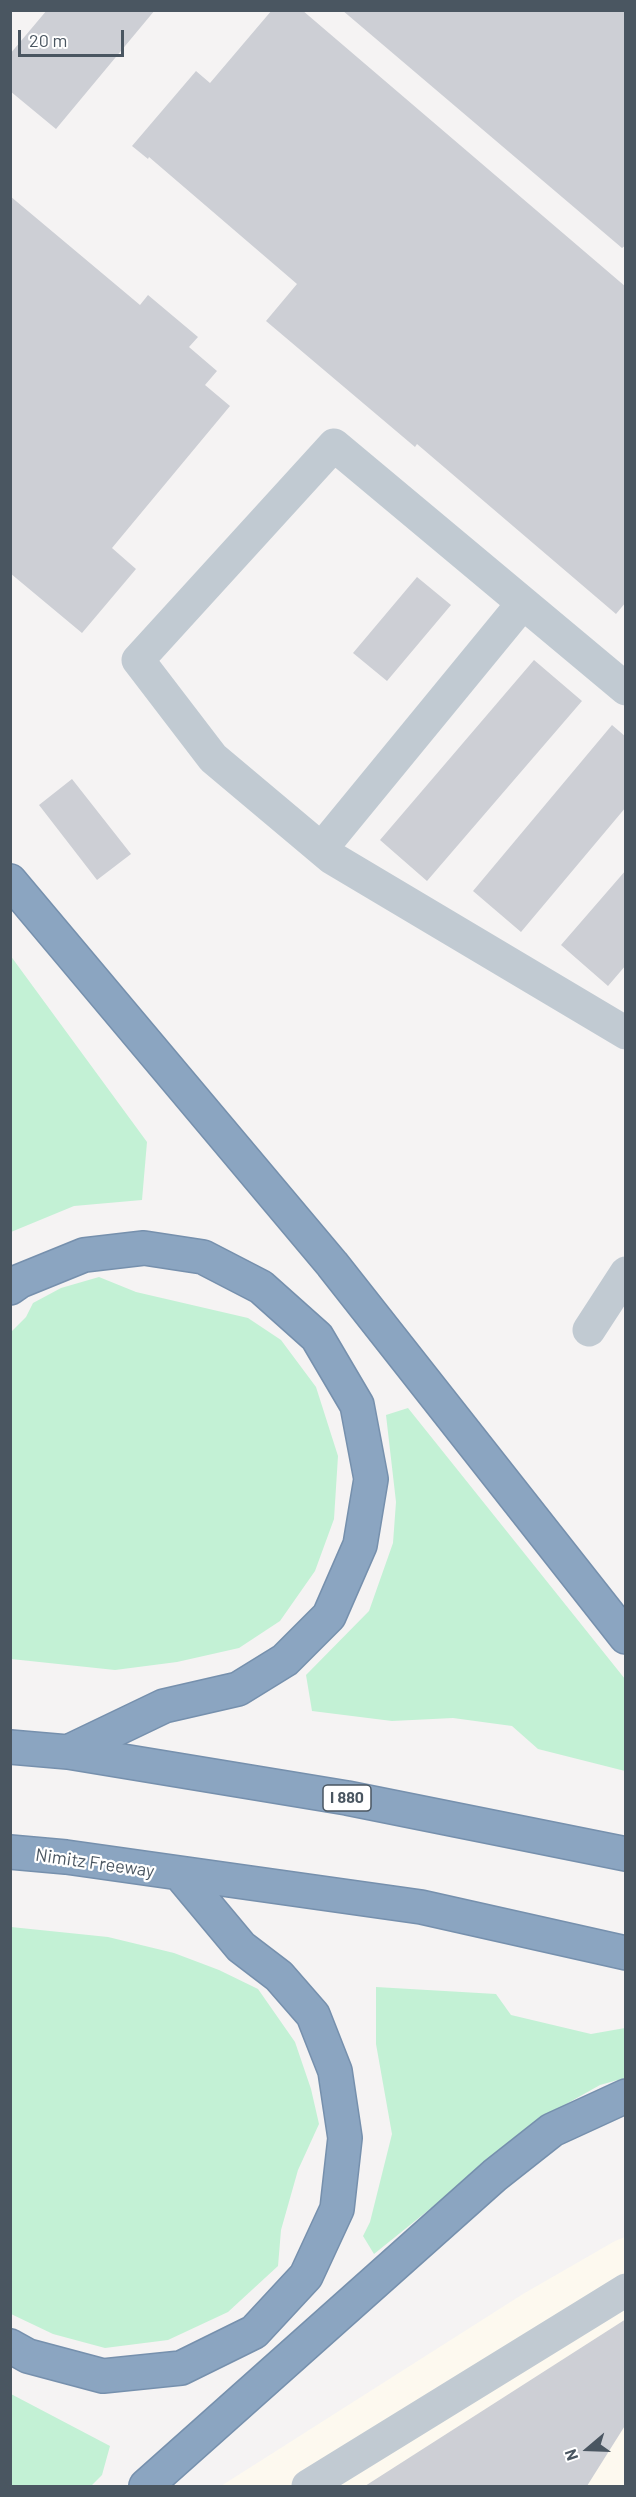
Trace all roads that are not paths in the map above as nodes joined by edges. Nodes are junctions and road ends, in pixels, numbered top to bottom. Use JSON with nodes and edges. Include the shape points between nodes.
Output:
{"nodes":[{"id":1,"x":523,"y":603,"type":"junction"},
{"id":2,"x":626,"y":689,"type":"edge"},
{"id":3,"x":322,"y":848,"type":"junction"},
{"id":4,"x":10,"y":881,"type":"edge"},
{"id":5,"x":626,"y":1033,"type":"edge"},
{"id":6,"x":626,"y":1273,"type":"edge"},
{"id":7,"x":10,"y":1288,"type":"edge"},
{"id":8,"x":589,"y":1330,"type":"dead end"},
{"id":9,"x":626,"y":1638,"type":"edge"},
{"id":10,"x":10,"y":1748,"type":"edge"},
{"id":11,"x":68,"y":1752,"type":"junction"},
{"id":12,"x":10,"y":1852,"type":"edge"},
{"id":13,"x":626,"y":1854,"type":"edge"},
{"id":14,"x":180,"y":1874,"type":"junction"},
{"id":15,"x":626,"y":1953,"type":"edge"},
{"id":16,"x":626,"y":2096,"type":"edge"},
{"id":17,"x":626,"y":2290,"type":"edge"},
{"id":18,"x":10,"y":2346,"type":"edge"},
{"id":19,"x":146,"y":2487,"type":"edge"},
{"id":20,"x":308,"y":2487,"type":"edge"}],
"edges":[{"from":1,"to":2,"type":"lane"},
{"from":1,"to":3,"type":"lane"},
{"from":1,"to":3,"type":"lane","via":[[334,445],[138,660],[213,758]]},
{"from":3,"to":5,"type":"lane","via":[[332,858]]},
{"from":4,"to":9,"type":"highway","via":[[332,1264]]},
{"from":6,"to":8,"type":"lane"},
{"from":7,"to":11,"type":"highway","via":[[84,1255],[144,1248],[203,1257],[261,1287],[317,1336],[357,1405],[371,1479],[360,1545],[329,1616],[285,1660],[238,1689],[164,1706]]},
{"from":10,"to":11,"type":"highway","number":"I 880"},
{"from":11,"to":13,"type":"highway","number":"I 880","via":[[347,1798]]},
{"from":12,"to":14,"type":"highway","name":"Nimitz Freeway"},
{"from":14,"to":15,"type":"highway","name":"Nimitz Freeway","via":[[421,1907]]},
{"from":14,"to":18,"type":"highway","via":[[241,1947],[279,1976],[313,2015],[335,2071],[345,2138],[337,2209],[306,2276],[254,2332],[181,2368],[103,2376],[28,2356]]},
{"from":16,"to":19,"type":"highway","via":[[552,2130],[495,2175]]},
{"from":17,"to":20,"type":"lane"}]}
